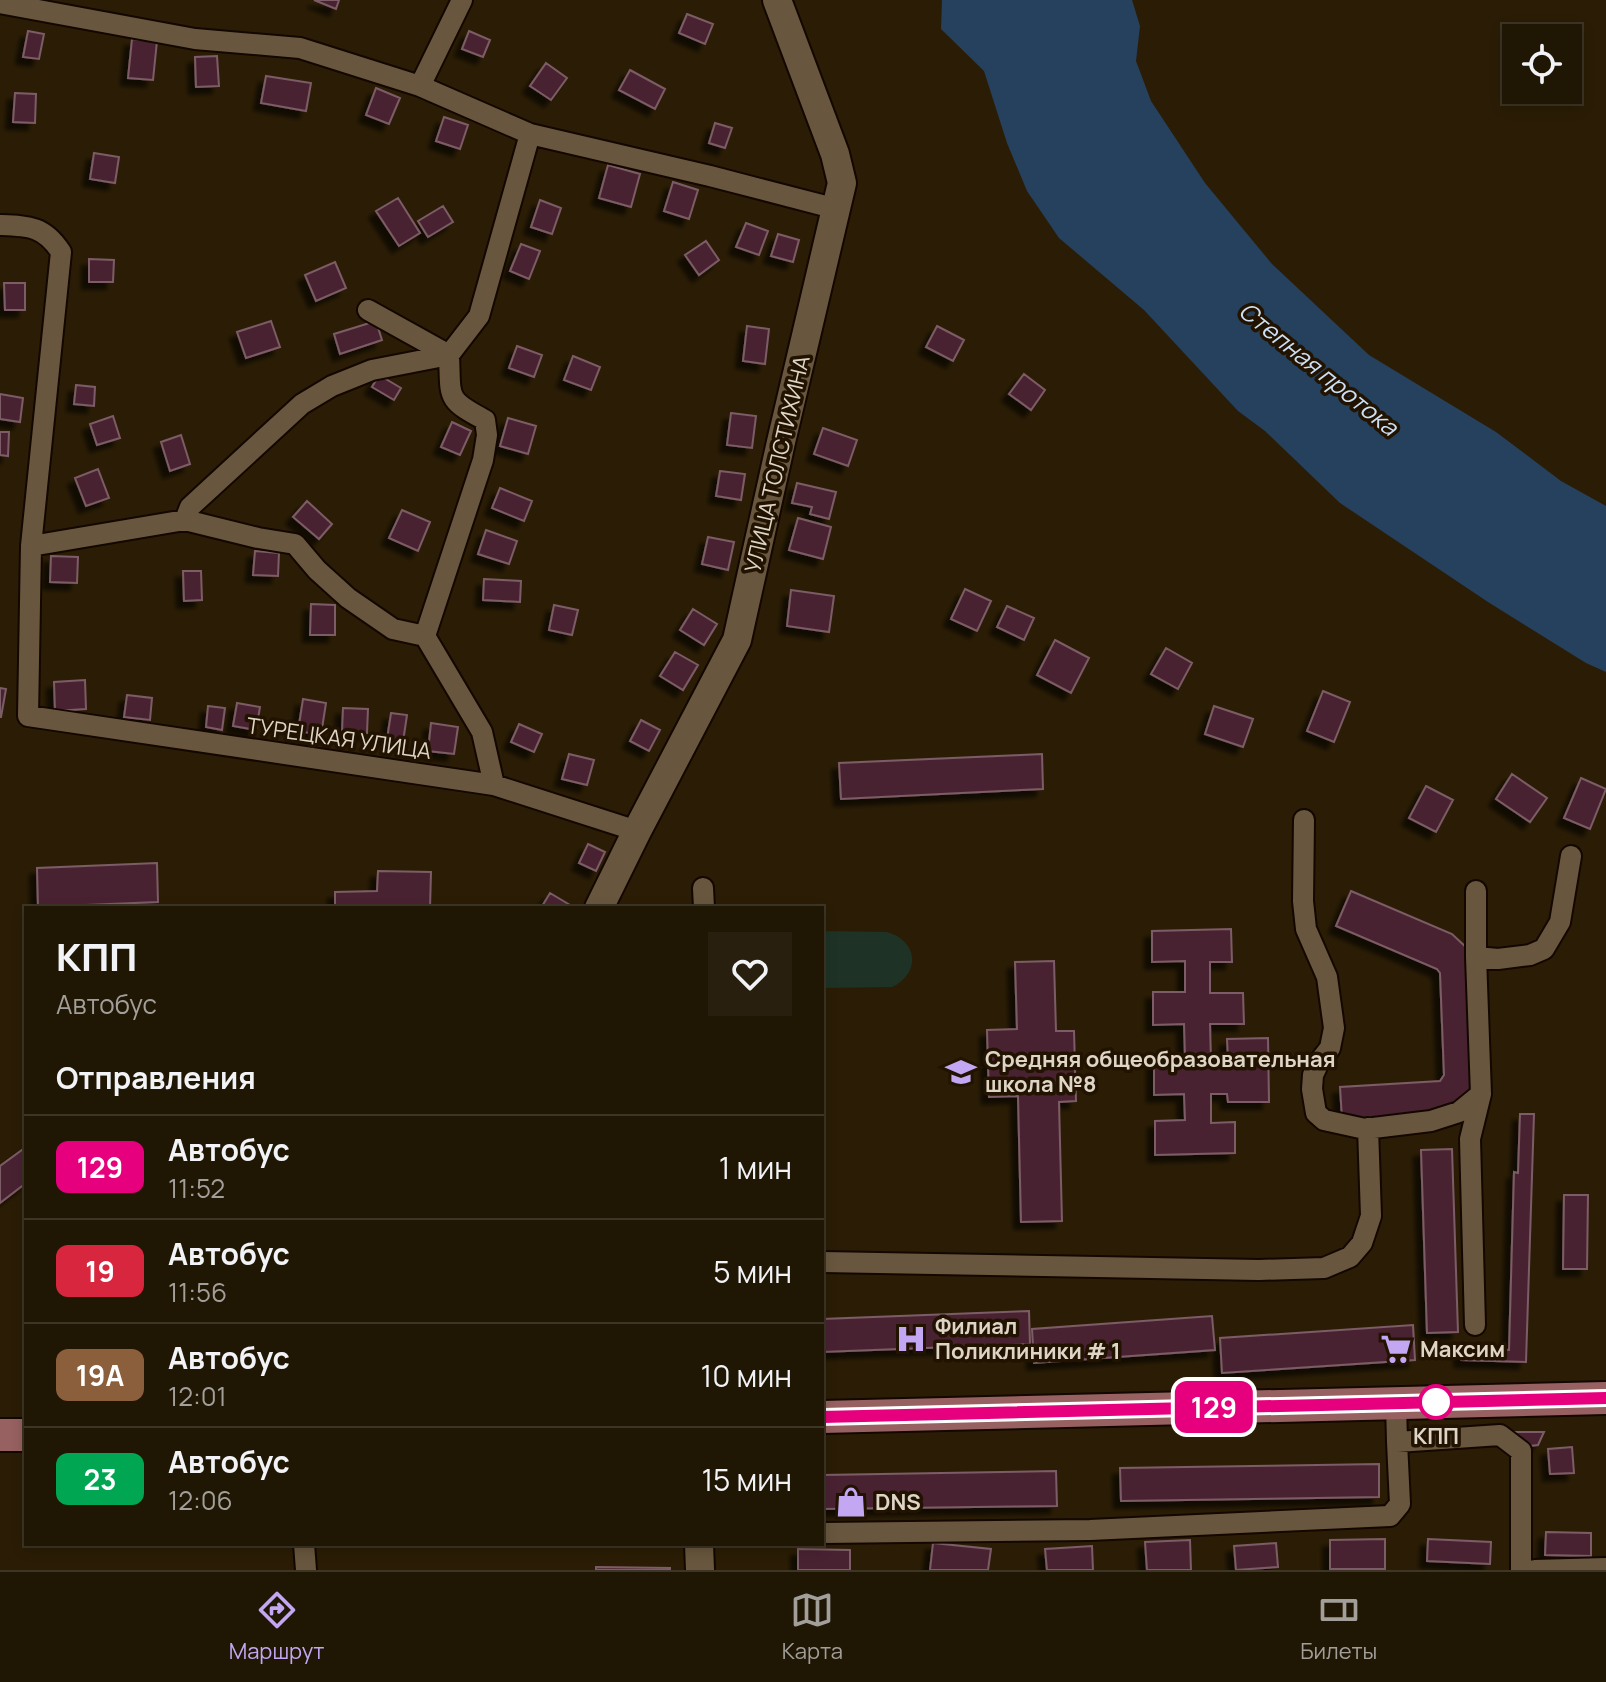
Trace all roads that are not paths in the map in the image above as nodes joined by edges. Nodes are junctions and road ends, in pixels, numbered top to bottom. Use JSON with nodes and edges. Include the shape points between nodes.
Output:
{"nodes":[{"id":1,"x":462,"y":0,"type":"edge"},
{"id":2,"x":777,"y":0,"type":"edge"},
{"id":3,"x":0,"y":3,"type":"edge"},
{"id":4,"x":420,"y":86,"type":"junction"},
{"id":5,"x":530,"y":134,"type":"junction"},
{"id":6,"x":837,"y":209,"type":"junction"},
{"id":7,"x":0,"y":225,"type":"edge"},
{"id":8,"x":368,"y":310,"type":"dead end"},
{"id":9,"x":449,"y":355,"type":"junction"},
{"id":10,"x":185,"y":520,"type":"junction"},
{"id":11,"x":31,"y":546,"type":"junction"},
{"id":12,"x":425,"y":636,"type":"junction"},
{"id":13,"x":494,"y":785,"type":"junction"},
{"id":14,"x":1304,"y":820,"type":"dead end"},
{"id":15,"x":637,"y":831,"type":"junction"},
{"id":16,"x":1571,"y":856,"type":"dead end"},
{"id":17,"x":1476,"y":891,"type":"dead end"},
{"id":18,"x":600,"y":906,"type":"edge"},
{"id":19,"x":1476,"y":957,"type":"junction"},
{"id":20,"x":1481,"y":1094,"type":"junction"},
{"id":21,"x":1368,"y":1128,"type":"junction"},
{"id":22,"x":824,"y":1262,"type":"edge"},
{"id":23,"x":1475,"y":1325,"type":"dead end"},
{"id":24,"x":1606,"y":1398,"type":"edge"},
{"id":25,"x":1396,"y":1403,"type":"junction"},
{"id":26,"x":824,"y":1417,"type":"edge"},
{"id":27,"x":0,"y":1435,"type":"edge"},
{"id":28,"x":24,"y":1435,"type":"edge"},
{"id":29,"x":1397,"y":1442,"type":"junction"},
{"id":30,"x":824,"y":1533,"type":"edge"},
{"id":31,"x":304,"y":1546,"type":"edge"},
{"id":32,"x":699,"y":1546,"type":"edge"},
{"id":33,"x":1606,"y":1568,"type":"edge"},
{"id":34,"x":306,"y":1570,"type":"edge"},
{"id":35,"x":700,"y":1570,"type":"edge"},
{"id":36,"x":1521,"y":1570,"type":"edge"},
{"id":37,"x":1535,"y":1570,"type":"edge"}],
"edges":[{"from":1,"to":4,"type":"street"},
{"from":2,"to":6,"type":"street","name":"УЛИЦА ТОЛСТИХИНА","via":[[835,154],[842,183]]},
{"from":3,"to":4,"type":"street","via":[[195,39],[300,48]]},
{"from":4,"to":5,"type":"street"},
{"from":5,"to":6,"type":"street"},
{"from":5,"to":9,"type":"street","via":[[479,316]]},
{"from":6,"to":15,"type":"street","name":"УЛИЦА ТОЛСТИХИНА","via":[[737,640]]},
{"from":7,"to":11,"type":"street","via":[[33,227],[61,252]]},
{"from":8,"to":9,"type":"street"},
{"from":9,"to":10,"type":"street","via":[[372,370],[302,404],[190,507]]},
{"from":9,"to":12,"type":"street","via":[[453,399],[485,420],[487,435]]},
{"from":10,"to":11,"type":"street"},
{"from":10,"to":12,"type":"street","via":[[295,544],[348,598],[393,629]]},
{"from":11,"to":13,"type":"street","name":"ТУРЕЦКАЯ УЛИЦА","via":[[28,716]]},
{"from":12,"to":13,"type":"street","via":[[482,732]]},
{"from":13,"to":15,"type":"street","name":"ТУРЕЦКАЯ УЛИЦА"},
{"from":14,"to":21,"type":"street","via":[[1306,929],[1327,977],[1334,1028],[1330,1048],[1313,1075],[1313,1105],[1324,1120]]},
{"from":15,"to":18,"type":"street","name":"УЛИЦА ТОЛСТИХИНА"},
{"from":16,"to":19,"type":"street","via":[[1560,922],[1544,949],[1498,959]]},
{"from":17,"to":19,"type":"street"},
{"from":19,"to":20,"type":"street"},
{"from":20,"to":21,"type":"street","via":[[1459,1112],[1431,1121]]},
{"from":20,"to":23,"type":"street","via":[[1470,1139]]},
{"from":21,"to":22,"type":"street","via":[[1371,1216],[1362,1243],[1350,1257],[1324,1268]]},
{"from":24,"to":25,"type":"main road"},
{"from":25,"to":26,"type":"main road"},
{"from":25,"to":29,"type":"street"},
{"from":27,"to":28,"type":"main road"},
{"from":29,"to":30,"type":"street","via":[[1400,1504],[1390,1516],[1090,1530]]},
{"from":29,"to":36,"type":"street","via":[[1500,1435],[1521,1451]]},
{"from":31,"to":34,"type":"street"},
{"from":32,"to":35,"type":"street"},
{"from":33,"to":37,"type":"street"}]}
